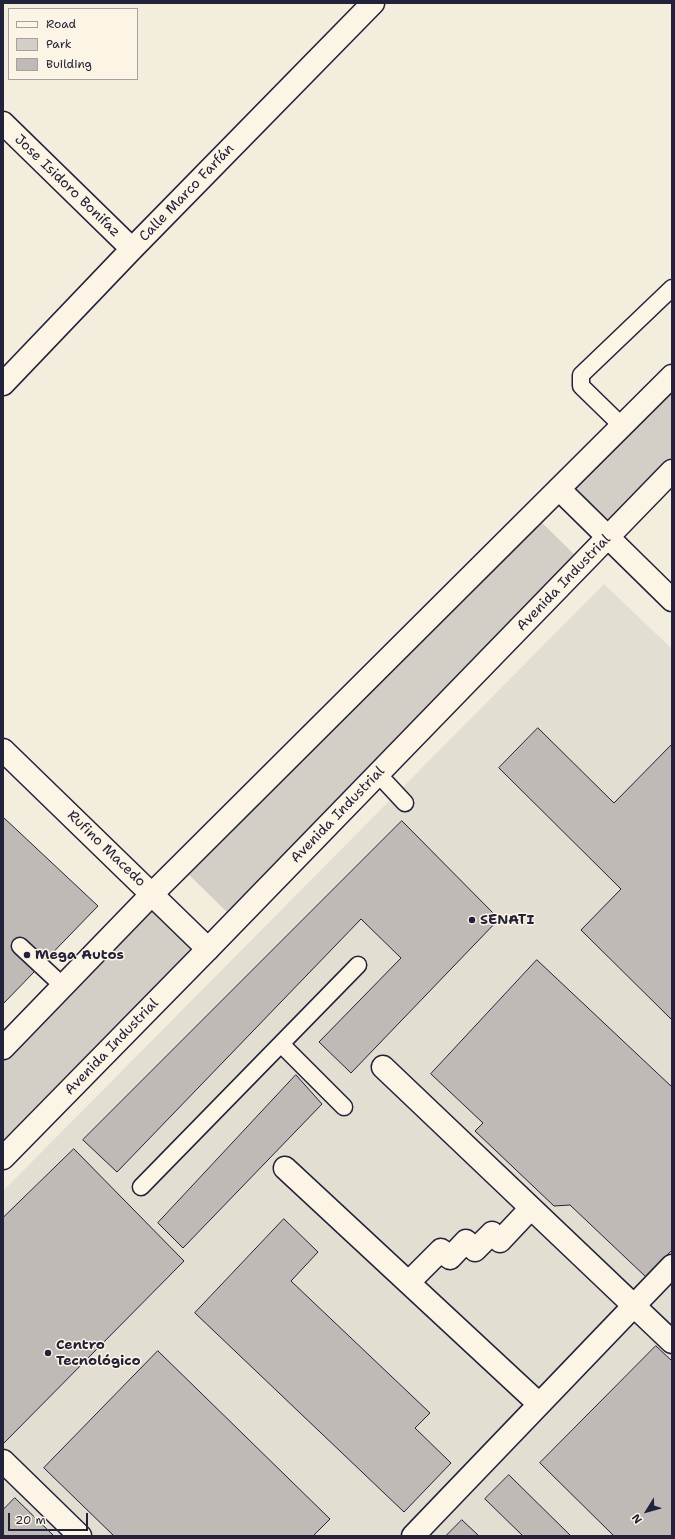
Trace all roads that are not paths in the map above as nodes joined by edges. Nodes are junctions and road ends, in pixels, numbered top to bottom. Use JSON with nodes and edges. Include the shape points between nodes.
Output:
{"nodes":[{"id":1,"x":373,"y":3,"type":"edge"},
{"id":2,"x":3,"y":124,"type":"edge"},
{"id":3,"x":132,"y":249,"type":"junction"},
{"id":4,"x":672,"y":288,"type":"edge"},
{"id":5,"x":672,"y":376,"type":"edge"},
{"id":6,"x":3,"y":384,"type":"edge"},
{"id":7,"x":622,"y":426,"type":"junction"},
{"id":8,"x":672,"y":471,"type":"edge"},
{"id":9,"x":559,"y":489,"type":"junction"},
{"id":10,"x":608,"y":538,"type":"junction"},
{"id":11,"x":672,"y":600,"type":"edge"},
{"id":12,"x":3,"y":750,"type":"edge"},
{"id":13,"x":378,"y":774,"type":"junction"},
{"id":14,"x":405,"y":803,"type":"dead end"},
{"id":15,"x":152,"y":894,"type":"junction"},
{"id":16,"x":20,"y":946,"type":"dead end"},
{"id":17,"x":208,"y":949,"type":"junction"},
{"id":18,"x":358,"y":965,"type":"dead end"},
{"id":19,"x":63,"y":986,"type":"junction"},
{"id":20,"x":281,"y":1044,"type":"junction"},
{"id":21,"x":3,"y":1048,"type":"edge"},
{"id":22,"x":383,"y":1068,"type":"dead end"},
{"id":23,"x":344,"y":1107,"type":"dead end"},
{"id":24,"x":3,"y":1158,"type":"edge"},
{"id":25,"x":285,"y":1168,"type":"dead end"},
{"id":26,"x":141,"y":1187,"type":"dead end"},
{"id":27,"x":531,"y":1208,"type":"junction"},
{"id":28,"x":672,"y":1266,"type":"edge"},
{"id":29,"x":409,"y":1282,"type":"junction"},
{"id":30,"x":634,"y":1306,"type":"junction"},
{"id":31,"x":672,"y":1342,"type":"edge"},
{"id":32,"x":539,"y":1404,"type":"junction"},
{"id":33,"x":3,"y":1461,"type":"edge"},
{"id":34,"x":80,"y":1536,"type":"edge"},
{"id":35,"x":413,"y":1536,"type":"edge"}],
"edges":[{"from":1,"to":3,"type":"street","name":"Calle Marco Farfán"},
{"from":2,"to":3,"type":"street","name":"Jose Isidoro Bonifaz"},
{"from":3,"to":6,"type":"street","name":"Calle Marco Farfán"},
{"from":4,"to":7,"type":"lane","via":[[581,375],[582,386]]},
{"from":5,"to":7,"type":"street"},
{"from":7,"to":9,"type":"street"},
{"from":8,"to":10,"type":"street","name":"Avenida Industrial"},
{"from":9,"to":10,"type":"street"},
{"from":9,"to":15,"type":"street"},
{"from":10,"to":11,"type":"street"},
{"from":10,"to":13,"type":"street","name":"Avenida Industrial"},
{"from":12,"to":15,"type":"street","name":"Rufino Macedo"},
{"from":13,"to":14,"type":"lane"},
{"from":13,"to":17,"type":"street","name":"Avenida Industrial"},
{"from":15,"to":17,"type":"street","name":"Rufino Macedo"},
{"from":15,"to":19,"type":"street","via":[[120,919]]},
{"from":16,"to":19,"type":"lane"},
{"from":17,"to":24,"type":"street","name":"Avenida Industrial"},
{"from":18,"to":20,"type":"lane"},
{"from":19,"to":21,"type":"street"},
{"from":20,"to":23,"type":"lane"},
{"from":20,"to":26,"type":"lane"},
{"from":22,"to":27,"type":"street"},
{"from":25,"to":29,"type":"street"},
{"from":27,"to":29,"type":"street","via":[[500,1241],[492,1233],[475,1250],[466,1241],[450,1258],[441,1250]]},
{"from":27,"to":30,"type":"street"},
{"from":28,"to":30,"type":"street"},
{"from":29,"to":32,"type":"street"},
{"from":30,"to":31,"type":"street"},
{"from":30,"to":32,"type":"street"},
{"from":32,"to":35,"type":"street"},
{"from":33,"to":34,"type":"street"}]}
